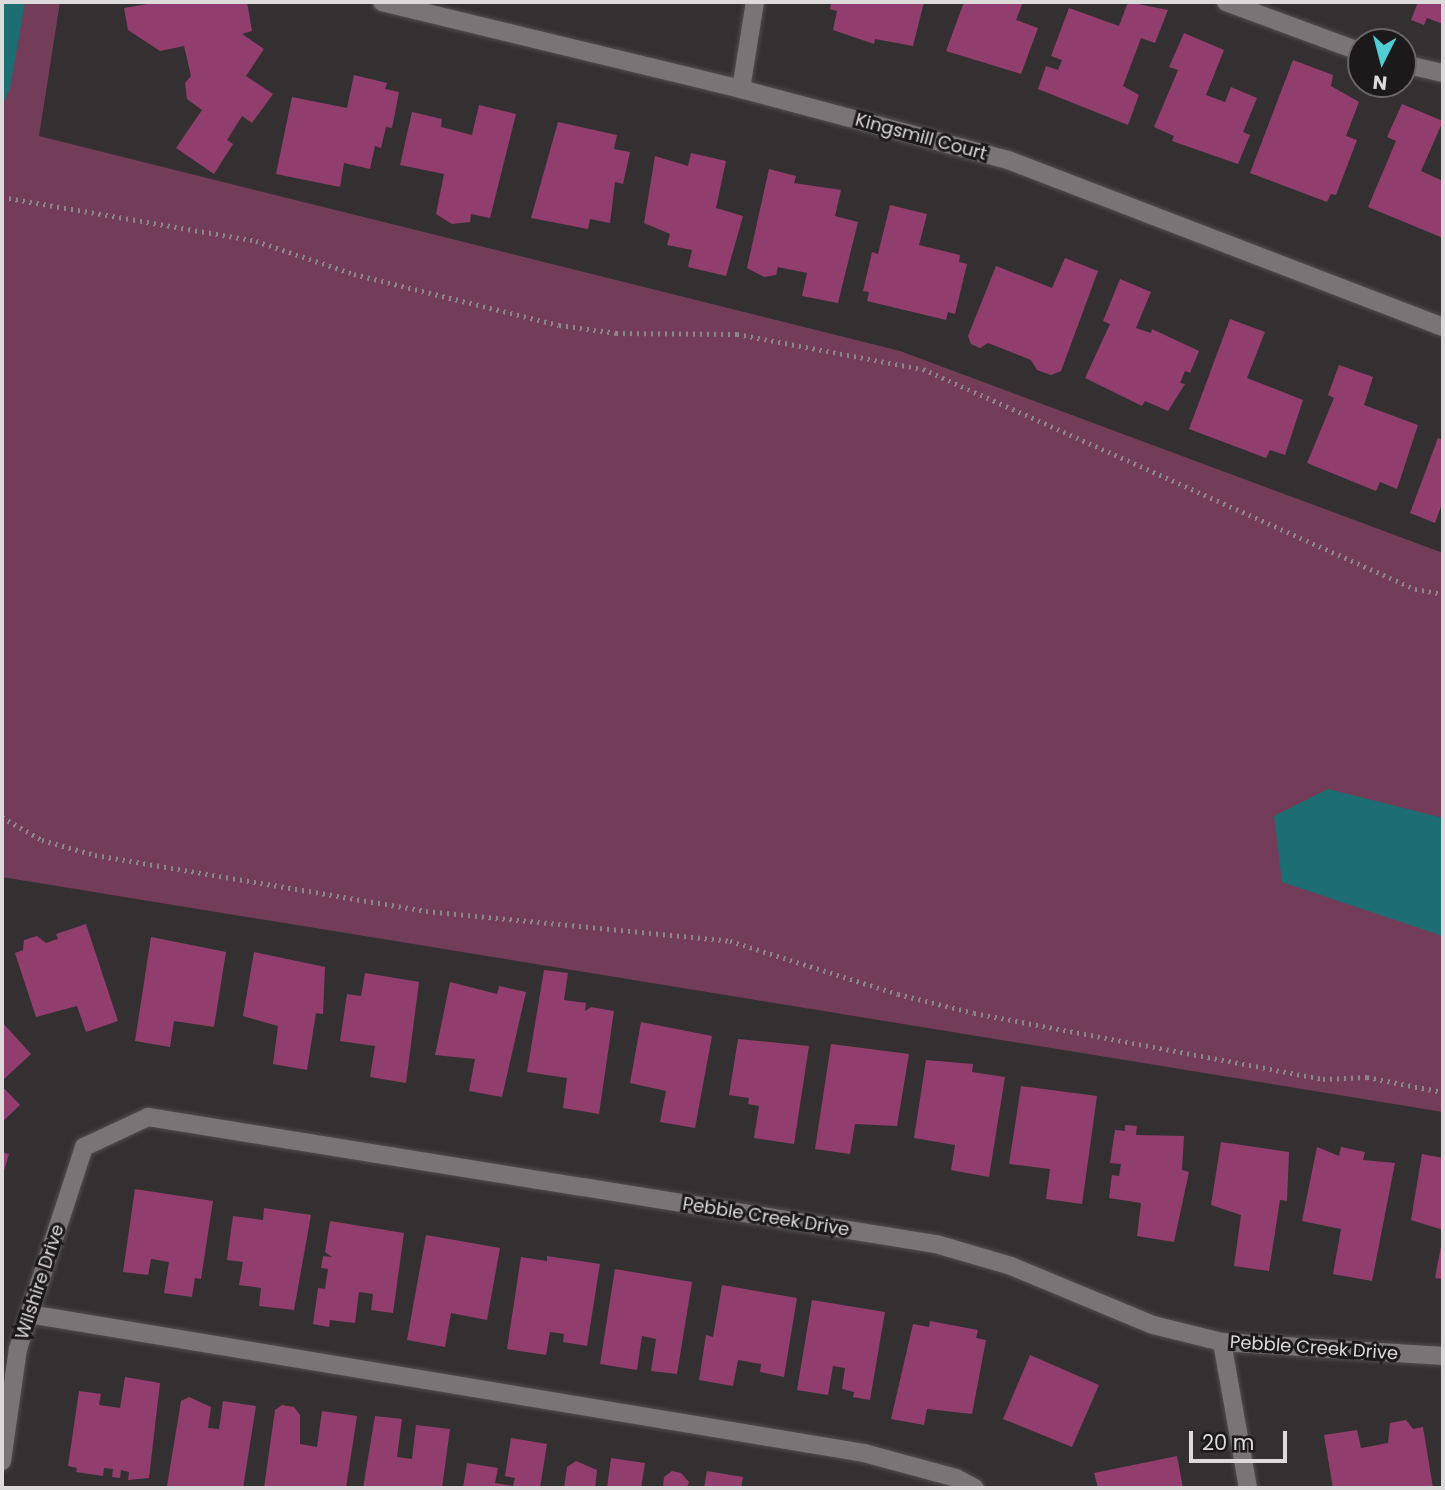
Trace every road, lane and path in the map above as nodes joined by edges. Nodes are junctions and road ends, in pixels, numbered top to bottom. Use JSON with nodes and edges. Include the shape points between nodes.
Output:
{"nodes":[{"id":1,"x":382,"y":2,"type":"edge"},
{"id":2,"x":755,"y":2,"type":"edge"},
{"id":3,"x":1226,"y":2,"type":"edge"},
{"id":4,"x":1347,"y":47,"type":"edge"},
{"id":5,"x":1417,"y":67,"type":"edge"},
{"id":6,"x":1443,"y":73,"type":"edge"},
{"id":7,"x":741,"y":89,"type":"junction"},
{"id":8,"x":2,"y":197,"type":"edge"},
{"id":9,"x":1443,"y":327,"type":"edge"},
{"id":10,"x":1443,"y":594,"type":"edge"},
{"id":11,"x":2,"y":817,"type":"edge"},
{"id":12,"x":1443,"y":1092,"type":"edge"},
{"id":13,"x":85,"y":1147,"type":"joint"},
{"id":14,"x":29,"y":1314,"type":"junction"},
{"id":15,"x":1222,"y":1342,"type":"junction"},
{"id":16,"x":1443,"y":1356,"type":"edge"},
{"id":17,"x":2,"y":1461,"type":"edge"},
{"id":18,"x":975,"y":1488,"type":"edge"},
{"id":19,"x":1248,"y":1488,"type":"edge"}],
"edges":[{"from":1,"to":7,"type":"street","name":"Kingsmill Court"},
{"from":2,"to":7,"type":"street"},
{"from":3,"to":4,"type":"street"},
{"from":5,"to":6,"type":"street"},
{"from":7,"to":9,"type":"street","name":"Kingsmill Court","via":[[1008,160]]},
{"from":8,"to":10,"type":"path","via":[[256,241],[354,274],[559,325],[616,332],[737,334],[923,369],[1415,589]]},
{"from":11,"to":12,"type":"path","via":[[42,841],[95,855],[426,911],[730,941],[974,1013],[1323,1079],[1367,1077]]},
{"from":13,"to":14,"type":"street","name":"Wilshire Drive"},
{"from":13,"to":15,"type":"street","name":"Pebble Creek Drive","via":[[148,1117],[936,1244],[1011,1266],[1153,1325]]},
{"from":14,"to":17,"type":"street","name":"Wilshire Drive","via":[[18,1349]]},
{"from":14,"to":18,"type":"street","via":[[864,1453],[956,1478]]},
{"from":15,"to":16,"type":"street","name":"Pebble Creek Drive"},
{"from":15,"to":19,"type":"street"}]}
